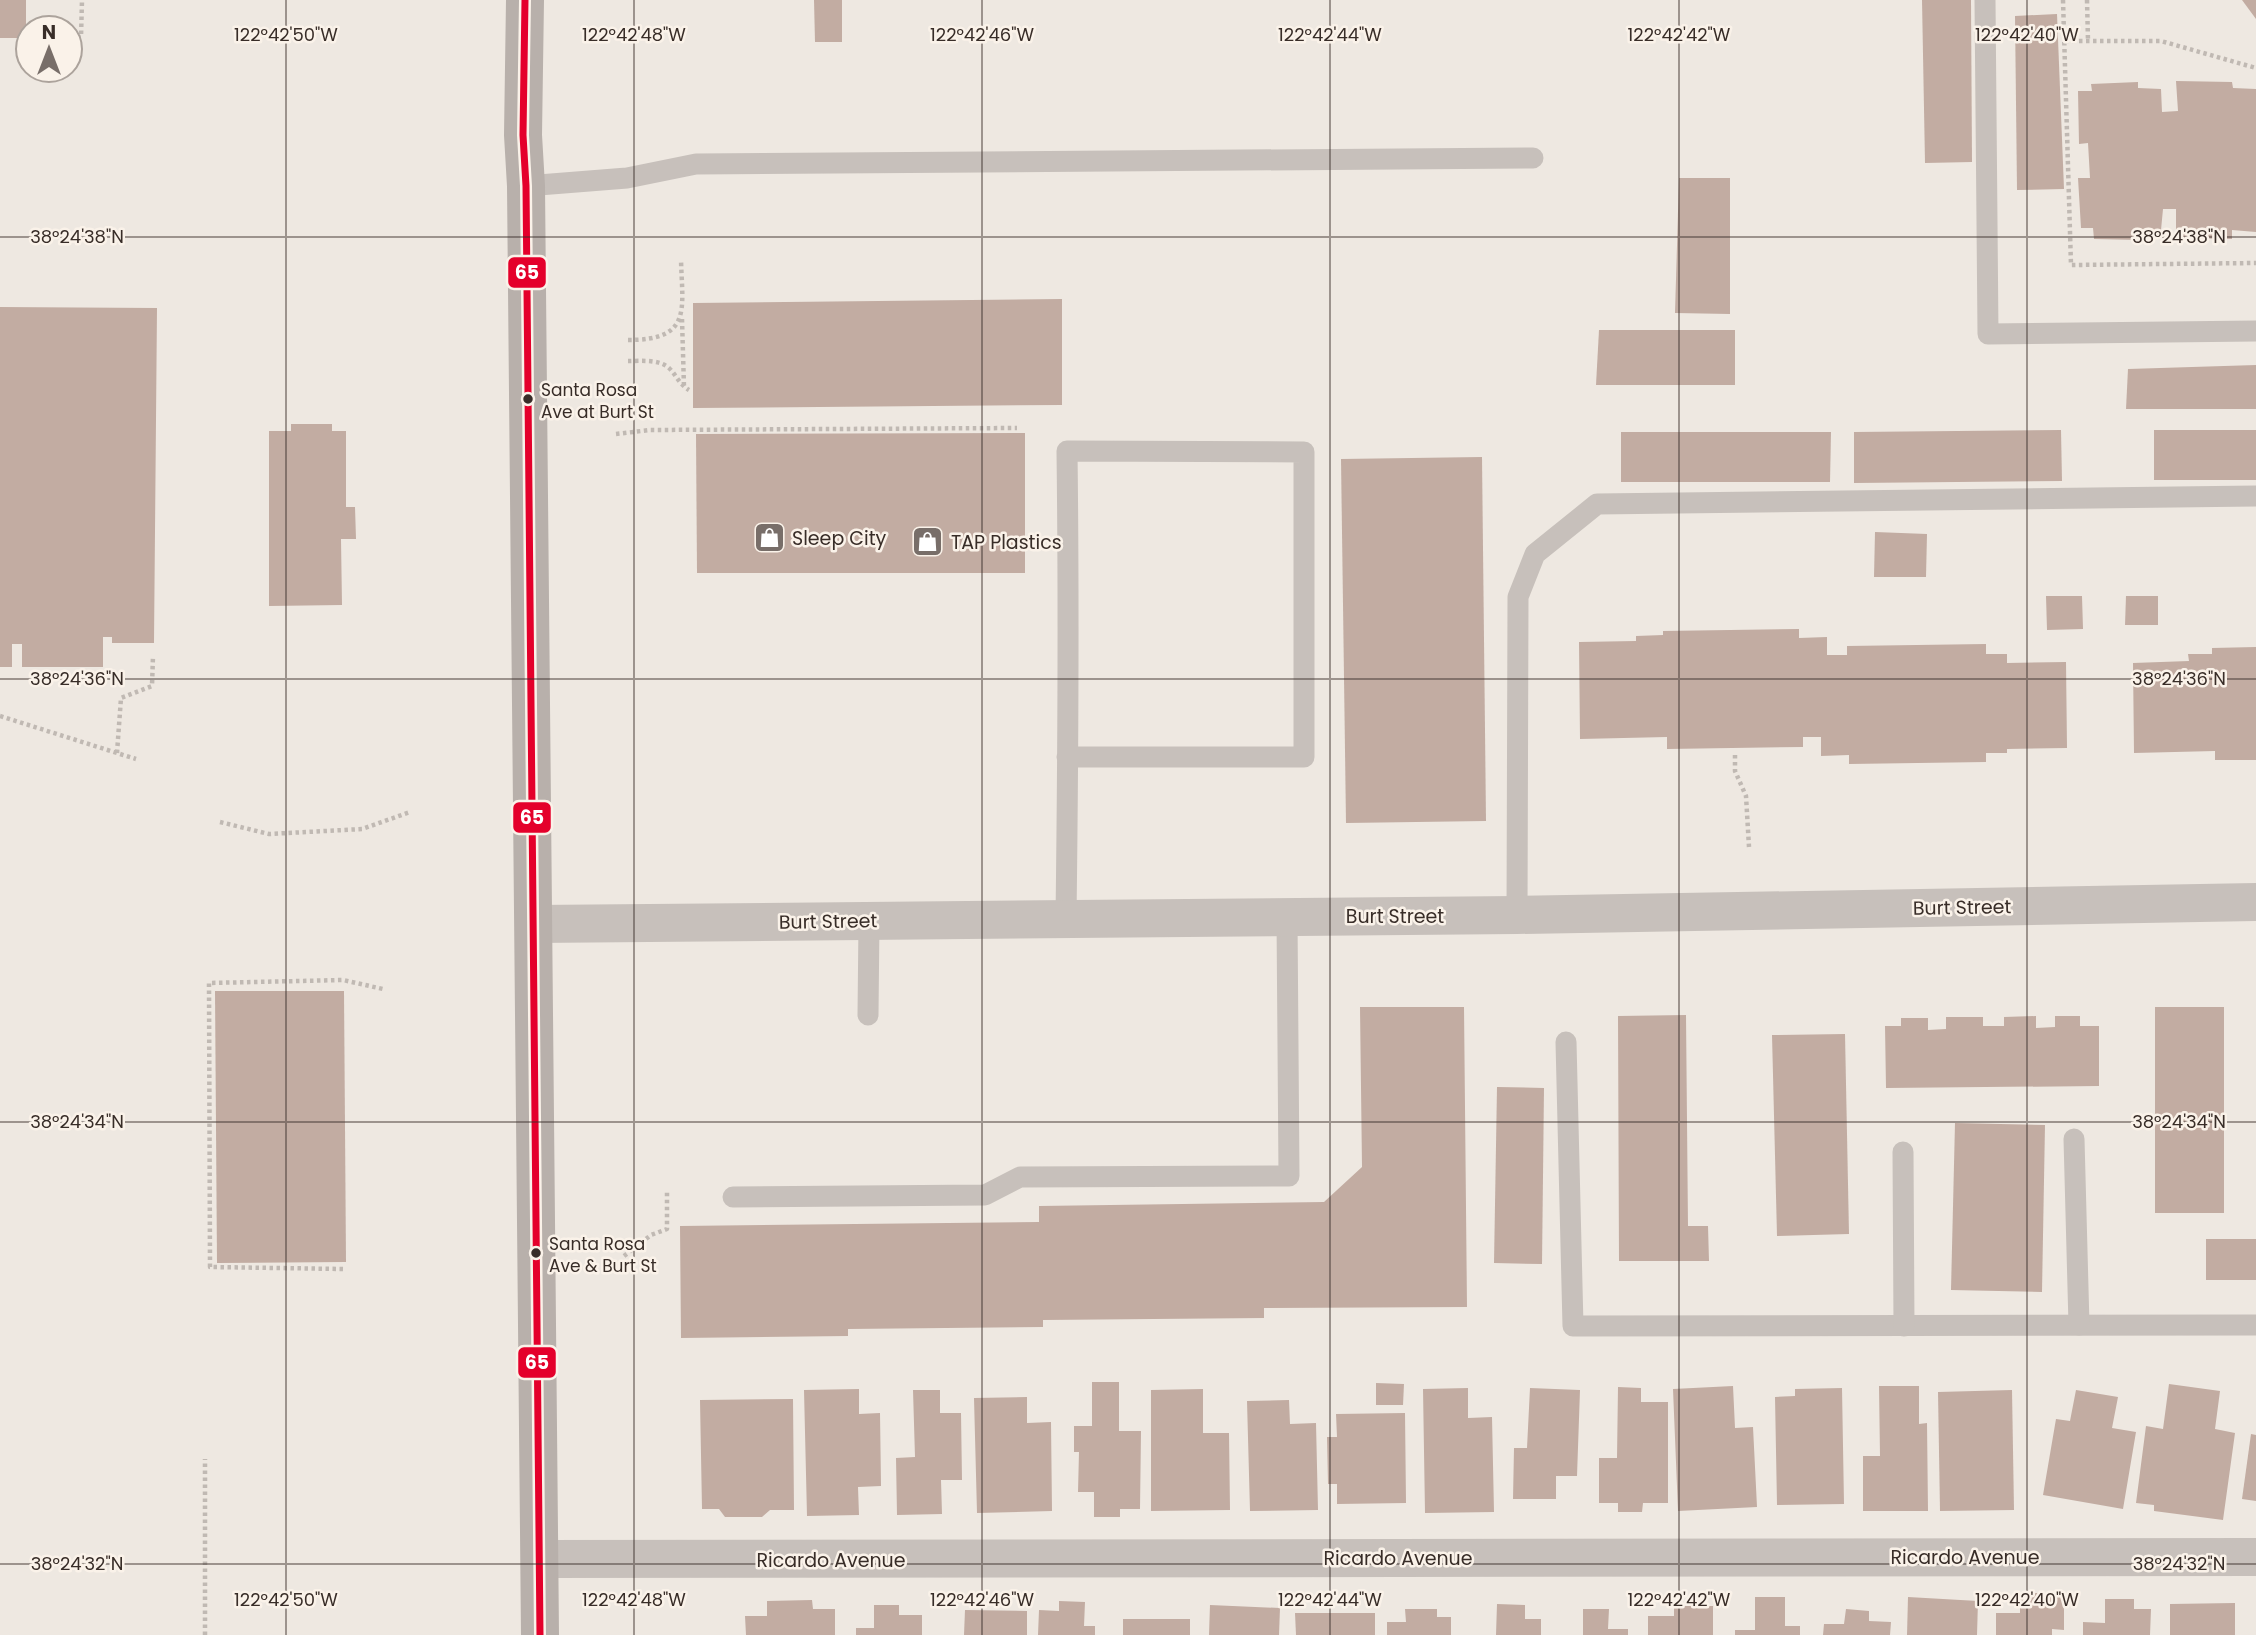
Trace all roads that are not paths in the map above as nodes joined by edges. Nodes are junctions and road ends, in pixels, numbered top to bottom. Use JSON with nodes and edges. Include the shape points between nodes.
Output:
{"nodes":[{"id":1,"x":525,"y":0,"type":"edge"},
{"id":2,"x":1985,"y":0,"type":"edge"},
{"id":3,"x":1533,"y":159,"type":"dead end"},
{"id":4,"x":526,"y":186,"type":"junction"},
{"id":5,"x":2256,"y":331,"type":"edge"},
{"id":6,"x":2256,"y":496,"type":"edge"},
{"id":7,"x":1068,"y":757,"type":"junction"},
{"id":8,"x":2256,"y":902,"type":"edge"},
{"id":9,"x":1517,"y":915,"type":"junction"},
{"id":10,"x":1287,"y":916,"type":"junction"},
{"id":11,"x":1066,"y":919,"type":"junction"},
{"id":12,"x":869,"y":920,"type":"junction"},
{"id":13,"x":534,"y":924,"type":"junction"},
{"id":14,"x":867,"y":1014,"type":"dead end"},
{"id":15,"x":1566,"y":1042,"type":"dead end"},
{"id":16,"x":2074,"y":1139,"type":"dead end"},
{"id":17,"x":1903,"y":1152,"type":"dead end"},
{"id":18,"x":733,"y":1197,"type":"dead end"},
{"id":19,"x":2079,"y":1325,"type":"junction"},
{"id":20,"x":2256,"y":1325,"type":"edge"},
{"id":21,"x":1905,"y":1326,"type":"junction"},
{"id":22,"x":2256,"y":1557,"type":"edge"},
{"id":23,"x":540,"y":1559,"type":"junction"},
{"id":24,"x":540,"y":1635,"type":"edge"}],
"edges":[{"from":1,"to":4,"type":"main road"},
{"from":2,"to":5,"type":"lane","via":[[1989,334]]},
{"from":3,"to":4,"type":"lane","via":[[696,164],[627,178]]},
{"from":4,"to":13,"type":"main road"},
{"from":6,"to":9,"type":"lane","via":[[1597,504],[1535,554],[1518,597]]},
{"from":7,"to":7,"type":"lane","via":[[1067,451],[1304,452],[1304,757]]},
{"from":7,"to":11,"type":"lane"},
{"from":8,"to":9,"type":"street","name":"Burt Street"},
{"from":9,"to":10,"type":"street","name":"Burt Street"},
{"from":10,"to":11,"type":"street","name":"Burt Street"},
{"from":10,"to":18,"type":"lane","via":[[1289,1176],[1020,1177],[985,1195]]},
{"from":11,"to":12,"type":"street","name":"Burt Street"},
{"from":12,"to":13,"type":"street","name":"Burt Street"},
{"from":12,"to":14,"type":"lane"},
{"from":13,"to":23,"type":"main road"},
{"from":15,"to":21,"type":"lane","via":[[1573,1326]]},
{"from":16,"to":19,"type":"lane"},
{"from":17,"to":21,"type":"lane"},
{"from":19,"to":20,"type":"lane"},
{"from":19,"to":21,"type":"lane"},
{"from":22,"to":23,"type":"street","name":"Ricardo Avenue"},
{"from":23,"to":24,"type":"main road"}]}
